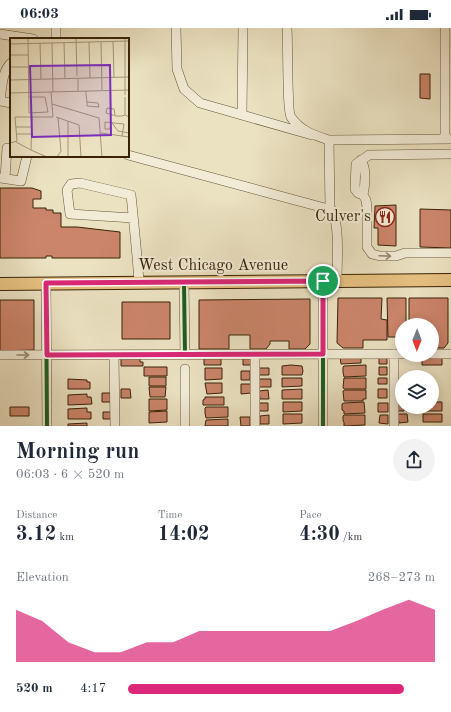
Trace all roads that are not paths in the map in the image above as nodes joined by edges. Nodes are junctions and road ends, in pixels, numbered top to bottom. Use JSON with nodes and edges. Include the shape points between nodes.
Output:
{"nodes":[{"id":1,"x":176,"y":28,"type":"edge"},
{"id":2,"x":243,"y":28,"type":"edge"},
{"id":3,"x":287,"y":28,"type":"edge"},
{"id":4,"x":446,"y":28,"type":"edge"},
{"id":5,"x":0,"y":34,"type":"edge"},
{"id":6,"x":26,"y":38,"type":"edge"},
{"id":7,"x":448,"y":45,"type":"edge"},
{"id":8,"x":10,"y":64,"type":"edge"},
{"id":9,"x":448,"y":84,"type":"edge"},
{"id":10,"x":0,"y":100,"type":"edge"},
{"id":11,"x":10,"y":103,"type":"edge"},
{"id":12,"x":242,"y":116,"type":"junction"},
{"id":13,"x":312,"y":134,"type":"junction"},
{"id":14,"x":448,"y":139,"type":"edge"},
{"id":15,"x":329,"y":140,"type":"junction"},
{"id":16,"x":6,"y":148,"type":"edge"},
{"id":17,"x":451,"y":154,"type":"edge"},
{"id":18,"x":129,"y":155,"type":"edge"},
{"id":19,"x":27,"y":157,"type":"edge"},
{"id":20,"x":3,"y":178,"type":"edge"},
{"id":21,"x":330,"y":209,"type":"junction"},
{"id":22,"x":133,"y":218,"type":"junction"},
{"id":23,"x":451,"y":253,"type":"edge"},
{"id":24,"x":451,"y":280,"type":"edge"},
{"id":25,"x":323,"y":281,"type":"junction"},
{"id":26,"x":337,"y":281,"type":"junction"},
{"id":27,"x":139,"y":282,"type":"junction"},
{"id":28,"x":184,"y":282,"type":"junction"},
{"id":29,"x":46,"y":283,"type":"junction"},
{"id":30,"x":0,"y":284,"type":"edge"},
{"id":31,"x":323,"y":354,"type":"junction"},
{"id":32,"x":395,"y":354,"type":"edge"},
{"id":33,"x":439,"y":354,"type":"edge"},
{"id":34,"x":451,"y":354,"type":"edge"},
{"id":35,"x":0,"y":355,"type":"edge"},
{"id":36,"x":47,"y":355,"type":"junction"},
{"id":37,"x":114,"y":355,"type":"junction"},
{"id":38,"x":185,"y":355,"type":"junction"},
{"id":39,"x":255,"y":355,"type":"junction"},
{"id":40,"x":398,"y":362,"type":"edge"},
{"id":41,"x":185,"y":369,"type":"dead end"},
{"id":42,"x":47,"y":426,"type":"edge"},
{"id":43,"x":116,"y":426,"type":"edge"},
{"id":44,"x":186,"y":426,"type":"edge"},
{"id":45,"x":255,"y":426,"type":"edge"},
{"id":46,"x":323,"y":426,"type":"edge"},
{"id":47,"x":394,"y":426,"type":"edge"}],
"edges":[{"from":1,"to":12,"type":"street","via":[[177,69],[184,89],[200,103]]},
{"from":2,"to":12,"type":"street"},
{"from":3,"to":13,"type":"street","via":[[289,115],[299,128]]},
{"from":4,"to":7,"type":"street"},
{"from":5,"to":6,"type":"street"},
{"from":7,"to":9,"type":"street"},
{"from":8,"to":10,"type":"street","via":[[4,76]]},
{"from":9,"to":14,"type":"street"},
{"from":10,"to":11,"type":"street"},
{"from":12,"to":13,"type":"street"},
{"from":13,"to":15,"type":"street"},
{"from":14,"to":15,"type":"street"},
{"from":15,"to":21,"type":"street"},
{"from":16,"to":20,"type":"street"},
{"from":17,"to":23,"type":"street","one_way":true,"via":[[394,159],[369,155],[356,164],[355,189],[366,200],[367,247],[372,254],[396,256]]},
{"from":18,"to":21,"type":"street"},
{"from":19,"to":20,"type":"street","via":[[21,181]]},
{"from":21,"to":26,"type":"street","via":[[336,217]]},
{"from":22,"to":22,"type":"street","via":[[131,195],[80,183],[71,184],[67,190],[70,214]]},
{"from":22,"to":27,"type":"street"},
{"from":24,"to":26,"type":"main road","name":"West Chicago Avenue"},
{"from":25,"to":26,"type":"main road","name":"West Chicago Avenue"},
{"from":25,"to":28,"type":"main road","name":"West Chicago Avenue"},
{"from":25,"to":31,"type":"street"},
{"from":27,"to":28,"type":"main road","name":"West Chicago Avenue"},
{"from":27,"to":29,"type":"main road","name":"West Chicago Avenue"},
{"from":28,"to":38,"type":"street"},
{"from":29,"to":30,"type":"main road","name":"West Chicago Avenue"},
{"from":29,"to":36,"type":"street"},
{"from":31,"to":32,"type":"street"},
{"from":31,"to":39,"type":"street"},
{"from":31,"to":46,"type":"street"},
{"from":33,"to":34,"type":"street"},
{"from":35,"to":36,"type":"street","one_way":true},
{"from":36,"to":37,"type":"street"},
{"from":36,"to":42,"type":"street"},
{"from":37,"to":38,"type":"street"},
{"from":37,"to":43,"type":"street"},
{"from":38,"to":39,"type":"street"},
{"from":39,"to":45,"type":"street"},
{"from":40,"to":47,"type":"street"},
{"from":41,"to":44,"type":"street"}]}
